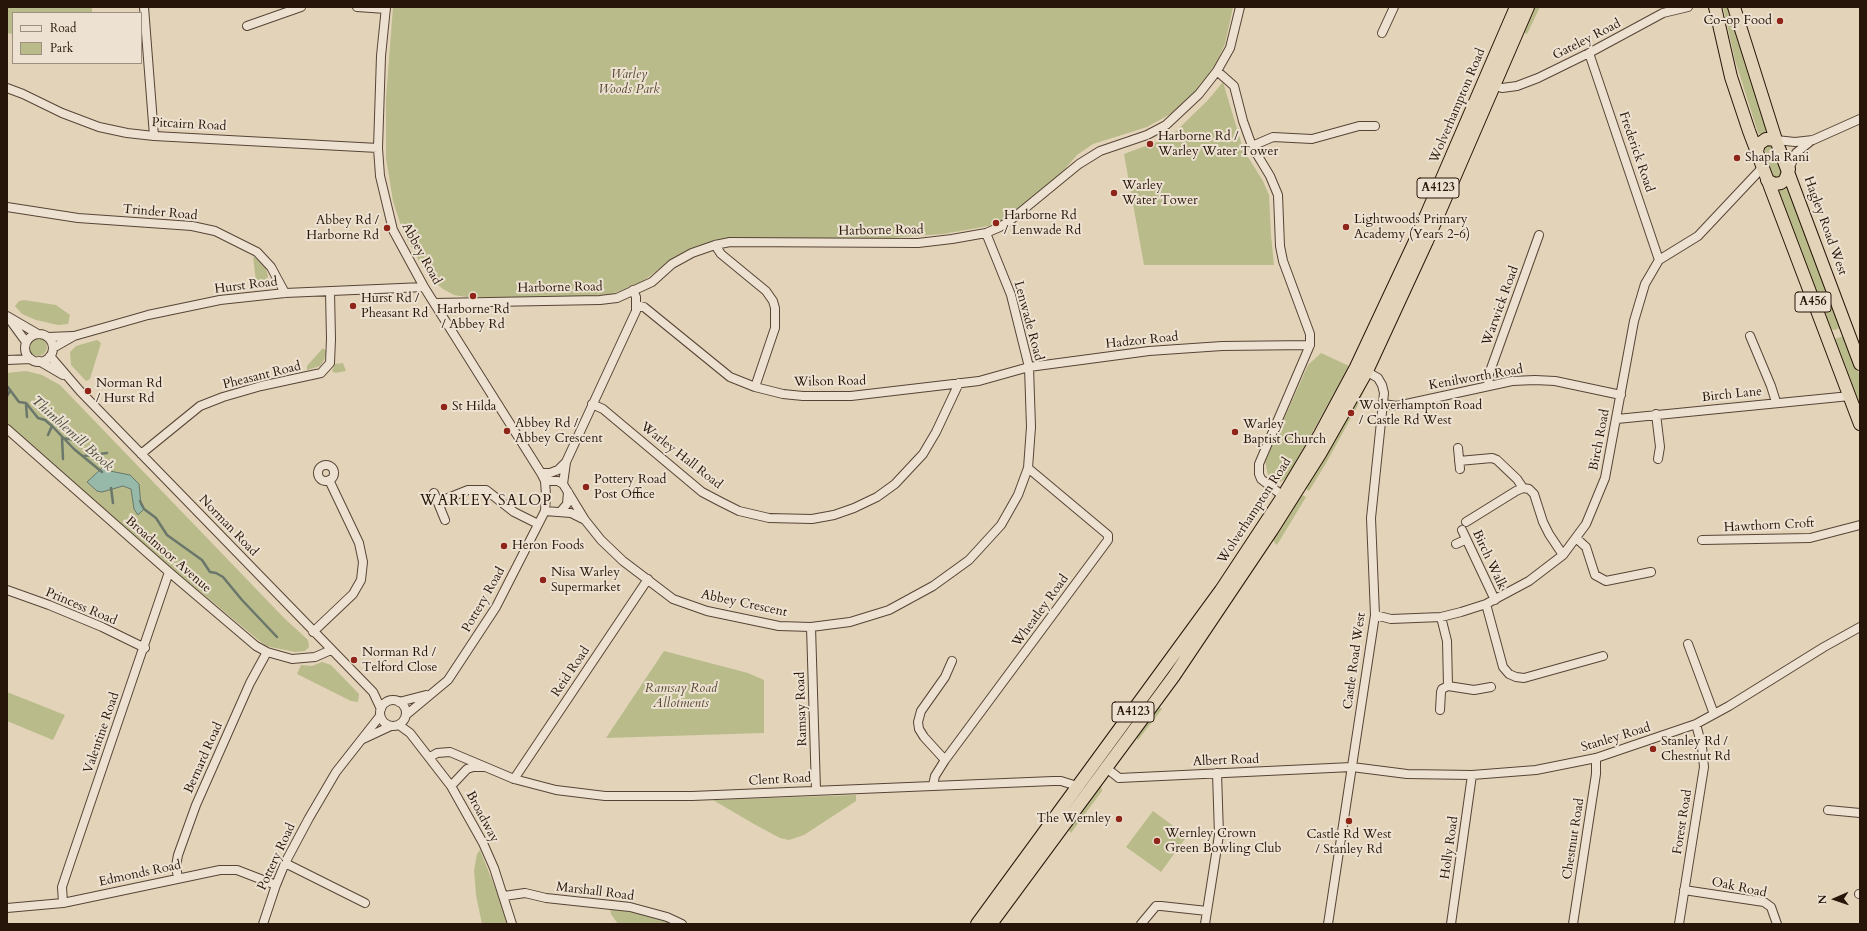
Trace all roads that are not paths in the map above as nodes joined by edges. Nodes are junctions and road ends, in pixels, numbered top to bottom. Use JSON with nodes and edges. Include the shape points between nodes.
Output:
{"nodes":[{"id":1,"x":144,"y":7,"type":"edge"},
{"id":2,"x":301,"y":7,"type":"edge"},
{"id":3,"x":358,"y":7,"type":"edge"},
{"id":4,"x":1240,"y":7,"type":"edge"},
{"id":5,"x":1394,"y":7,"type":"edge"},
{"id":6,"x":1516,"y":7,"type":"edge"},
{"id":7,"x":1528,"y":7,"type":"edge"},
{"id":8,"x":1688,"y":7,"type":"edge"},
{"id":9,"x":1715,"y":7,"type":"edge"},
{"id":10,"x":1734,"y":7,"type":"edge"},
{"id":11,"x":386,"y":8,"type":"edge"},
{"id":12,"x":247,"y":26,"type":"dead end"},
{"id":13,"x":1382,"y":33,"type":"dead end"},
{"id":14,"x":1589,"y":53,"type":"junction"},
{"id":15,"x":1217,"y":71,"type":"junction"},
{"id":16,"x":1489,"y":83,"type":"junction"},
{"id":17,"x":7,"y":88,"type":"edge"},
{"id":18,"x":1860,"y":119,"type":"edge"},
{"id":19,"x":1359,"y":126,"type":"junction"},
{"id":20,"x":1375,"y":126,"type":"dead end"},
{"id":21,"x":154,"y":136,"type":"junction"},
{"id":22,"x":1359,"y":136,"type":"dead end"},
{"id":23,"x":1776,"y":140,"type":"junction"},
{"id":24,"x":1813,"y":140,"type":"junction"},
{"id":25,"x":1252,"y":146,"type":"junction"},
{"id":26,"x":378,"y":148,"type":"junction"},
{"id":27,"x":1757,"y":151,"type":"junction"},
{"id":28,"x":1762,"y":168,"type":"junction"},
{"id":29,"x":1788,"y":169,"type":"junction"},
{"id":30,"x":1767,"y":180,"type":"junction"},
{"id":31,"x":7,"y":208,"type":"edge"},
{"id":32,"x":986,"y":233,"type":"junction"},
{"id":33,"x":1539,"y":235,"type":"dead end"},
{"id":34,"x":715,"y":245,"type":"junction"},
{"id":35,"x":1658,"y":260,"type":"junction"},
{"id":36,"x":424,"y":286,"type":"junction"},
{"id":37,"x":633,"y":290,"type":"junction"},
{"id":38,"x":330,"y":292,"type":"junction"},
{"id":39,"x":285,"y":293,"type":"junction"},
{"id":40,"x":435,"y":304,"type":"junction"},
{"id":41,"x":636,"y":305,"type":"junction"},
{"id":42,"x":7,"y":316,"type":"edge"},
{"id":43,"x":1847,"y":329,"type":"junction"},
{"id":44,"x":38,"y":334,"type":"junction"},
{"id":45,"x":74,"y":336,"type":"junction"},
{"id":46,"x":1750,"y":336,"type":"dead end"},
{"id":47,"x":1826,"y":336,"type":"junction"},
{"id":48,"x":48,"y":337,"type":"junction"},
{"id":49,"x":1310,"y":345,"type":"junction"},
{"id":50,"x":26,"y":346,"type":"junction"},
{"id":51,"x":51,"y":352,"type":"junction"},
{"id":52,"x":7,"y":360,"type":"edge"},
{"id":53,"x":35,"y":360,"type":"junction"},
{"id":54,"x":1860,"y":364,"type":"edge"},
{"id":55,"x":1029,"y":367,"type":"junction"},
{"id":56,"x":1361,"y":369,"type":"junction"},
{"id":57,"x":66,"y":376,"type":"junction"},
{"id":58,"x":979,"y":381,"type":"joint"},
{"id":59,"x":959,"y":383,"type":"junction"},
{"id":60,"x":1488,"y":386,"type":"junction"},
{"id":61,"x":755,"y":388,"type":"junction"},
{"id":62,"x":1621,"y":395,"type":"junction"},
{"id":63,"x":1850,"y":396,"type":"junction"},
{"id":64,"x":1776,"y":402,"type":"junction"},
{"id":65,"x":592,"y":404,"type":"junction"},
{"id":66,"x":1383,"y":404,"type":"junction"},
{"id":67,"x":1656,"y":414,"type":"junction"},
{"id":68,"x":1617,"y":419,"type":"junction"},
{"id":69,"x":1860,"y":424,"type":"edge"},
{"id":70,"x":7,"y":429,"type":"edge"},
{"id":71,"x":1458,"y":448,"type":"dead end"},
{"id":72,"x":141,"y":454,"type":"junction"},
{"id":73,"x":1658,"y":459,"type":"dead end"},
{"id":74,"x":566,"y":462,"type":"junction"},
{"id":75,"x":1028,"y":468,"type":"junction"},
{"id":76,"x":541,"y":473,"type":"junction"},
{"id":77,"x":330,"y":480,"type":"dead end"},
{"id":78,"x":545,"y":481,"type":"junction"},
{"id":79,"x":563,"y":484,"type":"junction"},
{"id":80,"x":1523,"y":488,"type":"junction"},
{"id":81,"x":568,"y":492,"type":"junction"},
{"id":82,"x":434,"y":493,"type":"dead end"},
{"id":83,"x":1287,"y":498,"type":"junction"},
{"id":84,"x":438,"y":502,"type":"junction"},
{"id":85,"x":544,"y":511,"type":"junction"},
{"id":86,"x":561,"y":511,"type":"junction"},
{"id":87,"x":445,"y":520,"type":"dead end"},
{"id":88,"x":586,"y":520,"type":"junction"},
{"id":89,"x":1466,"y":522,"type":"dead end"},
{"id":90,"x":538,"y":524,"type":"junction"},
{"id":91,"x":1860,"y":525,"type":"edge"},
{"id":92,"x":1462,"y":530,"type":"dead end"},
{"id":93,"x":1576,"y":538,"type":"junction"},
{"id":94,"x":1466,"y":540,"type":"junction"},
{"id":95,"x":1702,"y":540,"type":"dead end"},
{"id":96,"x":1456,"y":544,"type":"dead end"},
{"id":97,"x":1563,"y":555,"type":"junction"},
{"id":98,"x":169,"y":572,"type":"junction"},
{"id":99,"x":1651,"y":572,"type":"dead end"},
{"id":100,"x":648,"y":579,"type":"junction"},
{"id":101,"x":7,"y":590,"type":"edge"},
{"id":102,"x":1495,"y":600,"type":"junction"},
{"id":103,"x":1486,"y":604,"type":"junction"},
{"id":104,"x":1375,"y":615,"type":"junction"},
{"id":105,"x":1441,"y":617,"type":"junction"},
{"id":106,"x":810,"y":627,"type":"junction"},
{"id":107,"x":1860,"y":627,"type":"edge"},
{"id":108,"x":313,"y":632,"type":"junction"},
{"id":109,"x":1688,"y":644,"type":"dead end"},
{"id":110,"x":145,"y":648,"type":"junction"},
{"id":111,"x":331,"y":650,"type":"junction"},
{"id":112,"x":267,"y":652,"type":"junction"},
{"id":113,"x":1603,"y":656,"type":"dead end"},
{"id":114,"x":952,"y":660,"type":"dead end"},
{"id":115,"x":1448,"y":686,"type":"junction"},
{"id":116,"x":1491,"y":687,"type":"dead end"},
{"id":117,"x":372,"y":692,"type":"junction"},
{"id":118,"x":428,"y":695,"type":"junction"},
{"id":119,"x":390,"y":700,"type":"junction"},
{"id":120,"x":399,"y":702,"type":"junction"},
{"id":121,"x":1440,"y":710,"type":"dead end"},
{"id":122,"x":380,"y":712,"type":"junction"},
{"id":123,"x":1714,"y":714,"type":"junction"},
{"id":124,"x":405,"y":716,"type":"junction"},
{"id":125,"x":1696,"y":724,"type":"junction"},
{"id":126,"x":395,"y":726,"type":"junction"},
{"id":127,"x":410,"y":733,"type":"junction"},
{"id":128,"x":358,"y":742,"type":"junction"},
{"id":129,"x":430,"y":756,"type":"junction"},
{"id":130,"x":1596,"y":758,"type":"junction"},
{"id":131,"x":945,"y":760,"type":"junction"},
{"id":132,"x":1105,"y":767,"type":"junction"},
{"id":133,"x":1352,"y":767,"type":"junction"},
{"id":134,"x":486,"y":768,"type":"junction"},
{"id":135,"x":1217,"y":773,"type":"junction"},
{"id":136,"x":1472,"y":776,"type":"junction"},
{"id":137,"x":514,"y":779,"type":"junction"},
{"id":138,"x":933,"y":785,"type":"junction"},
{"id":139,"x":451,"y":786,"type":"junction"},
{"id":140,"x":1077,"y":786,"type":"junction"},
{"id":141,"x":816,"y":790,"type":"junction"},
{"id":142,"x":1828,"y":810,"type":"dead end"},
{"id":143,"x":1860,"y":813,"type":"edge"},
{"id":144,"x":285,"y":863,"type":"junction"},
{"id":145,"x":178,"y":878,"type":"junction"},
{"id":146,"x":276,"y":886,"type":"junction"},
{"id":147,"x":1684,"y":890,"type":"junction"},
{"id":148,"x":504,"y":896,"type":"junction"},
{"id":149,"x":63,"y":903,"type":"junction"},
{"id":150,"x":365,"y":903,"type":"dead end"},
{"id":151,"x":8,"y":910,"type":"edge"},
{"id":152,"x":1207,"y":911,"type":"junction"},
{"id":153,"x":264,"y":924,"type":"edge"},
{"id":154,"x":512,"y":924,"type":"edge"},
{"id":155,"x":682,"y":924,"type":"edge"},
{"id":156,"x":977,"y":924,"type":"edge"},
{"id":157,"x":991,"y":924,"type":"edge"},
{"id":158,"x":1141,"y":924,"type":"edge"},
{"id":159,"x":1205,"y":924,"type":"edge"},
{"id":160,"x":1328,"y":924,"type":"edge"},
{"id":161,"x":1451,"y":924,"type":"edge"},
{"id":162,"x":1573,"y":924,"type":"edge"},
{"id":163,"x":1679,"y":924,"type":"edge"},
{"id":164,"x":1777,"y":924,"type":"edge"}],
"edges":[{"from":1,"to":21,"type":"street"},
{"from":2,"to":12,"type":"street"},
{"from":3,"to":11,"type":"street"},
{"from":4,"to":15,"type":"street","name":"Harborne Road","via":[[1230,48]]},
{"from":5,"to":13,"type":"street"},
{"from":6,"to":16,"type":"highway","name":"Wolverhampton Road","number":"A4123"},
{"from":7,"to":16,"type":"highway","name":"Wolverhampton Road","number":"A4123"},
{"from":8,"to":14,"type":"street","name":"Gateley Road","via":[[1663,13]]},
{"from":9,"to":27,"type":"highway","number":"A456","via":[[1731,77]]},
{"from":10,"to":23,"type":"highway","name":"Hagley Road West","number":"A456"},
{"from":11,"to":26,"type":"street","name":"Abbey Road","via":[[381,56]]},
{"from":14,"to":16,"type":"street","name":"Gateley Road","via":[[1516,86],[1502,88]]},
{"from":14,"to":35,"type":"street","name":"Frederick Road"},
{"from":15,"to":25,"type":"street","via":[[1234,86]]},
{"from":15,"to":32,"type":"street","name":"Harborne Road","via":[[1199,94],[1166,125],[1147,135],[1100,151],[1079,164],[1012,219]]},
{"from":16,"to":56,"type":"highway","name":"Wolverhampton Road","number":"A4123","via":[[1427,241]]},
{"from":17,"to":21,"type":"street","name":"Pitcairn Road","via":[[99,127]]},
{"from":18,"to":24,"type":"street"},
{"from":19,"to":20,"type":"street"},
{"from":19,"to":22,"type":"street"},
{"from":19,"to":25,"type":"street","via":[[1312,139],[1273,137]]},
{"from":21,"to":26,"type":"street","name":"Pitcairn Road"},
{"from":23,"to":24,"type":"street"},
{"from":23,"to":27,"type":"highway","via":[[1766,139],[1759,144]]},
{"from":23,"to":29,"type":"highway","name":"Hagley Road West","number":"A456"},
{"from":24,"to":29,"type":"street","via":[[1796,153]]},
{"from":25,"to":49,"type":"street","via":[[1278,194],[1280,246],[1310,334]]},
{"from":26,"to":36,"type":"street","name":"Abbey Road","via":[[380,176],[393,230]]},
{"from":27,"to":28,"type":"highway","number":"A456"},
{"from":28,"to":30,"type":"highway","number":"A456"},
{"from":28,"to":35,"type":"street","via":[[1698,236]]},
{"from":29,"to":30,"type":"highway","via":[[1785,180],[1781,183],[1776,184]]},
{"from":29,"to":43,"type":"highway","name":"Hagley Road West","number":"A456"},
{"from":30,"to":47,"type":"highway","number":"A456"},
{"from":31,"to":39,"type":"street","name":"Trinder Road","via":[[78,218],[192,226],[215,231],[257,252],[270,267]]},
{"from":32,"to":34,"type":"street","name":"Harborne Road","via":[[918,243],[730,242]]},
{"from":32,"to":55,"type":"street","name":"Lenwade Road","via":[[1011,295]]},
{"from":33,"to":60,"type":"street","name":"Warwick Road","via":[[1489,374]]},
{"from":34,"to":37,"type":"street","name":"Harborne Road","via":[[672,264],[652,282]]},
{"from":34,"to":61,"type":"street","via":[[721,254],[766,291],[776,308],[775,328]]},
{"from":35,"to":62,"type":"street","name":"Birch Road","via":[[1645,284],[1634,321]]},
{"from":36,"to":38,"type":"street","name":"Hurst Road"},
{"from":36,"to":40,"type":"street","name":"Abbey Road"},
{"from":37,"to":40,"type":"street","name":"Harborne Road","via":[[617,298],[600,300]]},
{"from":37,"to":41,"type":"street"},
{"from":38,"to":39,"type":"street","name":"Hurst Road"},
{"from":38,"to":72,"type":"street","name":"Pheasant Road","via":[[330,363],[321,373],[261,386],[200,406]]},
{"from":39,"to":45,"type":"street","name":"Hurst Road","via":[[220,300],[141,317]]},
{"from":40,"to":76,"type":"street","name":"Abbey Road"},
{"from":41,"to":61,"type":"street","name":"Wilson Road","via":[[644,307],[730,377]]},
{"from":41,"to":65,"type":"street","via":[[636,310]]},
{"from":42,"to":44,"type":"street"},
{"from":42,"to":50,"type":"street"},
{"from":43,"to":47,"type":"highway"},
{"from":43,"to":54,"type":"highway","name":"Hagley Road West","number":"A456"},
{"from":44,"to":48,"type":"street"},
{"from":44,"to":50,"type":"street","via":[[31,336]]},
{"from":45,"to":48,"type":"street","name":"Hurst Road"},
{"from":45,"to":51,"type":"street","name":"Hurst Road"},
{"from":46,"to":64,"type":"street","via":[[1772,386]]},
{"from":47,"to":63,"type":"highway","number":"A456"},
{"from":48,"to":51,"type":"street"},
{"from":49,"to":55,"type":"street","name":"Hadzor Road","via":[[1222,346],[1149,351]]},
{"from":49,"to":83,"type":"street","via":[[1258,464],[1261,479]]},
{"from":50,"to":52,"type":"street"},
{"from":50,"to":53,"type":"street"},
{"from":51,"to":53,"type":"street","via":[[45,360]]},
{"from":51,"to":57,"type":"street","name":"Norman Road"},
{"from":52,"to":53,"type":"street"},
{"from":53,"to":57,"type":"street","name":"Norman Road"},
{"from":55,"to":58,"type":"street","name":"Hadzor Road"},
{"from":55,"to":75,"type":"street","name":"Lenwade Road","via":[[1031,427]]},
{"from":56,"to":66,"type":"street","name":"Castle Road West","via":[[1378,378],[1382,385]]},
{"from":56,"to":83,"type":"highway","name":"Wolverhampton Road","number":"A4123","via":[[1320,454]]},
{"from":57,"to":72,"type":"street","name":"Norman Road"},
{"from":58,"to":59,"type":"street","name":"Wilson Road"},
{"from":59,"to":61,"type":"street","name":"Wilson Road","via":[[824,397],[782,394]]},
{"from":59,"to":65,"type":"street","name":"Warley Hall Road","via":[[923,454],[895,484],[877,497],[854,508],[812,519],[769,518],[721,502],[702,492],[603,409]]},
{"from":60,"to":62,"type":"street","name":"Kenilworth Road","via":[[1512,381],[1555,382]]},
{"from":60,"to":66,"type":"street","name":"Kenilworth Road","via":[[1397,406]]},
{"from":62,"to":68,"type":"street","name":"Birch Road"},
{"from":63,"to":64,"type":"street","name":"Birch Lane"},
{"from":63,"to":69,"type":"highway","number":"A456"},
{"from":64,"to":67,"type":"street","name":"Birch Lane"},
{"from":65,"to":74,"type":"street"},
{"from":66,"to":104,"type":"street","name":"Castle Road West","via":[[1371,518]]},
{"from":67,"to":68,"type":"street","name":"Birch Lane"},
{"from":67,"to":73,"type":"street","via":[[1660,447]]},
{"from":68,"to":93,"type":"street","name":"Birch Road","via":[[1604,478],[1586,524]]},
{"from":70,"to":98,"type":"street","name":"Broadmoor Avenue"},
{"from":71,"to":80,"type":"street","via":[[1459,465],[1492,458],[1498,460]]},
{"from":72,"to":108,"type":"street","name":"Norman Road"},
{"from":74,"to":76,"type":"street","via":[[558,470]]},
{"from":74,"to":79,"type":"street"},
{"from":75,"to":106,"type":"street","name":"Abbey Crescent","via":[[1018,495],[1001,525],[969,560],[933,586],[890,610],[850,622]]},
{"from":75,"to":131,"type":"street","name":"Wheatley Road","via":[[1108,535],[1108,540]]},
{"from":76,"to":78,"type":"street","name":"Abbey Road"},
{"from":77,"to":108,"type":"street","via":[[360,543],[363,562],[361,580],[353,594]]},
{"from":78,"to":79,"type":"street","via":[[558,481]]},
{"from":78,"to":85,"type":"street","name":"Pottery Road"},
{"from":79,"to":81,"type":"street","name":"Abbey Crescent"},
{"from":80,"to":89,"type":"street"},
{"from":80,"to":97,"type":"street","via":[[1534,494],[1543,522]]},
{"from":81,"to":86,"type":"street","via":[[567,504]]},
{"from":81,"to":88,"type":"street","name":"Abbey Crescent"},
{"from":82,"to":84,"type":"street"},
{"from":83,"to":132,"type":"highway","name":"Wolverhampton Road","number":"A4123","via":[[1174,676]]},
{"from":83,"to":140,"type":"highway","name":"Wolverhampton Road","number":"A4123"},
{"from":84,"to":87,"type":"street"},
{"from":84,"to":90,"type":"street","via":[[468,490],[486,490],[514,512]]},
{"from":85,"to":86,"type":"street"},
{"from":85,"to":90,"type":"street","name":"Pottery Road"},
{"from":86,"to":88,"type":"street"},
{"from":88,"to":100,"type":"street","name":"Abbey Crescent","via":[[601,540],[623,561]]},
{"from":90,"to":118,"type":"street","name":"Pottery Road","via":[[496,607],[468,651],[448,680]]},
{"from":91,"to":95,"type":"street","name":"Hawthorn Croft","via":[[1810,538]]},
{"from":92,"to":94,"type":"street","name":"Birch Walk"},
{"from":93,"to":97,"type":"street","name":"Birch Road"},
{"from":93,"to":99,"type":"street","via":[[1586,547],[1596,575],[1606,580]]},
{"from":94,"to":96,"type":"street"},
{"from":94,"to":102,"type":"street","name":"Birch Walk"},
{"from":97,"to":102,"type":"street","name":"Birch Road","via":[[1529,581]]},
{"from":98,"to":110,"type":"street","name":"Valentine Road"},
{"from":98,"to":112,"type":"street","name":"Broadmoor Avenue","via":[[256,646]]},
{"from":100,"to":106,"type":"street","name":"Abbey Crescent","via":[[673,598],[707,610],[779,626]]},
{"from":100,"to":137,"type":"street","name":"Reid Road"},
{"from":101,"to":110,"type":"street","name":"Princess Road","via":[[95,624]]},
{"from":102,"to":103,"type":"street","name":"Birch Road"},
{"from":103,"to":105,"type":"street","name":"Birch Road"},
{"from":103,"to":113,"type":"street","via":[[1504,667],[1509,674],[1524,678]]},
{"from":104,"to":105,"type":"street","name":"Birch Road","via":[[1391,619]]},
{"from":104,"to":133,"type":"street","name":"Castle Road West"},
{"from":105,"to":115,"type":"street","via":[[1447,640]]},
{"from":106,"to":141,"type":"street","name":"Ramsay Road"},
{"from":107,"to":123,"type":"street","name":"Stanley Road"},
{"from":108,"to":111,"type":"street","name":"Norman Road"},
{"from":109,"to":123,"type":"street"},
{"from":110,"to":149,"type":"street","name":"Valentine Road","via":[[62,887]]},
{"from":111,"to":112,"type":"street","name":"Broadmoor Avenue","via":[[315,657],[292,659]]},
{"from":111,"to":117,"type":"street","name":"Norman Road"},
{"from":112,"to":145,"type":"street","name":"Bernard Road","via":[[250,683],[196,805],[178,855]]},
{"from":114,"to":131,"type":"street","via":[[945,677],[921,711],[918,722],[924,737]]},
{"from":115,"to":116,"type":"street","via":[[1474,690]]},
{"from":115,"to":121,"type":"street","via":[[1442,689]]},
{"from":117,"to":119,"type":"street","name":"Norman Road"},
{"from":117,"to":122,"type":"street","name":"Norman Road"},
{"from":118,"to":120,"type":"street","name":"Pottery Road"},
{"from":118,"to":124,"type":"street","name":"Pottery Road"},
{"from":119,"to":120,"type":"street"},
{"from":119,"to":122,"type":"street","via":[[383,705]]},
{"from":120,"to":124,"type":"street","via":[[404,707]]},
{"from":122,"to":126,"type":"street","via":[[384,723]]},
{"from":122,"to":128,"type":"street","name":"Pottery Road"},
{"from":123,"to":125,"type":"street","name":"Stanley Road"},
{"from":124,"to":126,"type":"street"},
{"from":124,"to":127,"type":"street","name":"Broadway"},
{"from":125,"to":130,"type":"street","name":"Stanley Road"},
{"from":125,"to":147,"type":"street","name":"Forest Road","via":[[1704,767]]},
{"from":126,"to":127,"type":"street","name":"Broadway"},
{"from":126,"to":128,"type":"street","name":"Pottery Road"},
{"from":127,"to":129,"type":"street","name":"Broadway"},
{"from":128,"to":144,"type":"street","name":"Pottery Road","via":[[336,772]]},
{"from":129,"to":134,"type":"street","name":"Clent Road","via":[[450,752]]},
{"from":129,"to":139,"type":"street","name":"Broadway"},
{"from":130,"to":136,"type":"street","name":"Stanley Road","via":[[1536,770]]},
{"from":130,"to":162,"type":"street","name":"Chestnut Road","via":[[1596,774]]},
{"from":131,"to":138,"type":"street","name":"Wheatley Road","via":[[935,776]]},
{"from":132,"to":135,"type":"street","name":"Albert Road","via":[[1119,778]]},
{"from":132,"to":140,"type":"highway"},
{"from":132,"to":157,"type":"highway","name":"Wolverhampton Road","number":"A4123"},
{"from":133,"to":135,"type":"street","name":"Albert Road"},
{"from":133,"to":136,"type":"street","name":"Stanley Road","via":[[1406,774]]},
{"from":133,"to":160,"type":"street","name":"Castle Road West"},
{"from":134,"to":137,"type":"street","name":"Clent Road"},
{"from":134,"to":139,"type":"street","name":"Clent Road","via":[[473,767],[467,770]]},
{"from":135,"to":152,"type":"street","via":[[1219,835]]},
{"from":136,"to":161,"type":"street","name":"Holly Road"},
{"from":137,"to":141,"type":"street","name":"Clent Road","via":[[556,790],[605,796],[692,796]]},
{"from":138,"to":140,"type":"street","name":"Clent Road","via":[[1061,781]]},
{"from":138,"to":141,"type":"street","name":"Clent Road"},
{"from":139,"to":148,"type":"street","name":"Broadway","via":[[483,843]]},
{"from":140,"to":156,"type":"highway","name":"Wolverhampton Road","number":"A4123"},
{"from":142,"to":143,"type":"street"},
{"from":144,"to":146,"type":"street","name":"Pottery Road"},
{"from":144,"to":150,"type":"street"},
{"from":145,"to":146,"type":"street","name":"Edmonds Road","via":[[220,870],[237,870]]},
{"from":145,"to":149,"type":"street","name":"Edmonds Road"},
{"from":146,"to":153,"type":"street","name":"Pottery Road"},
{"from":147,"to":163,"type":"street","name":"Forest Road"},
{"from":147,"to":164,"type":"street","name":"Oak Road","via":[[1764,902],[1771,907]]},
{"from":148,"to":154,"type":"street","name":"Broadway"},
{"from":148,"to":155,"type":"street","name":"Marshall Road","via":[[525,893],[546,898],[630,907]]},
{"from":149,"to":151,"type":"street","name":"Edmonds Road"},
{"from":152,"to":158,"type":"street","via":[[1156,906]]},
{"from":152,"to":159,"type":"street"}]}
